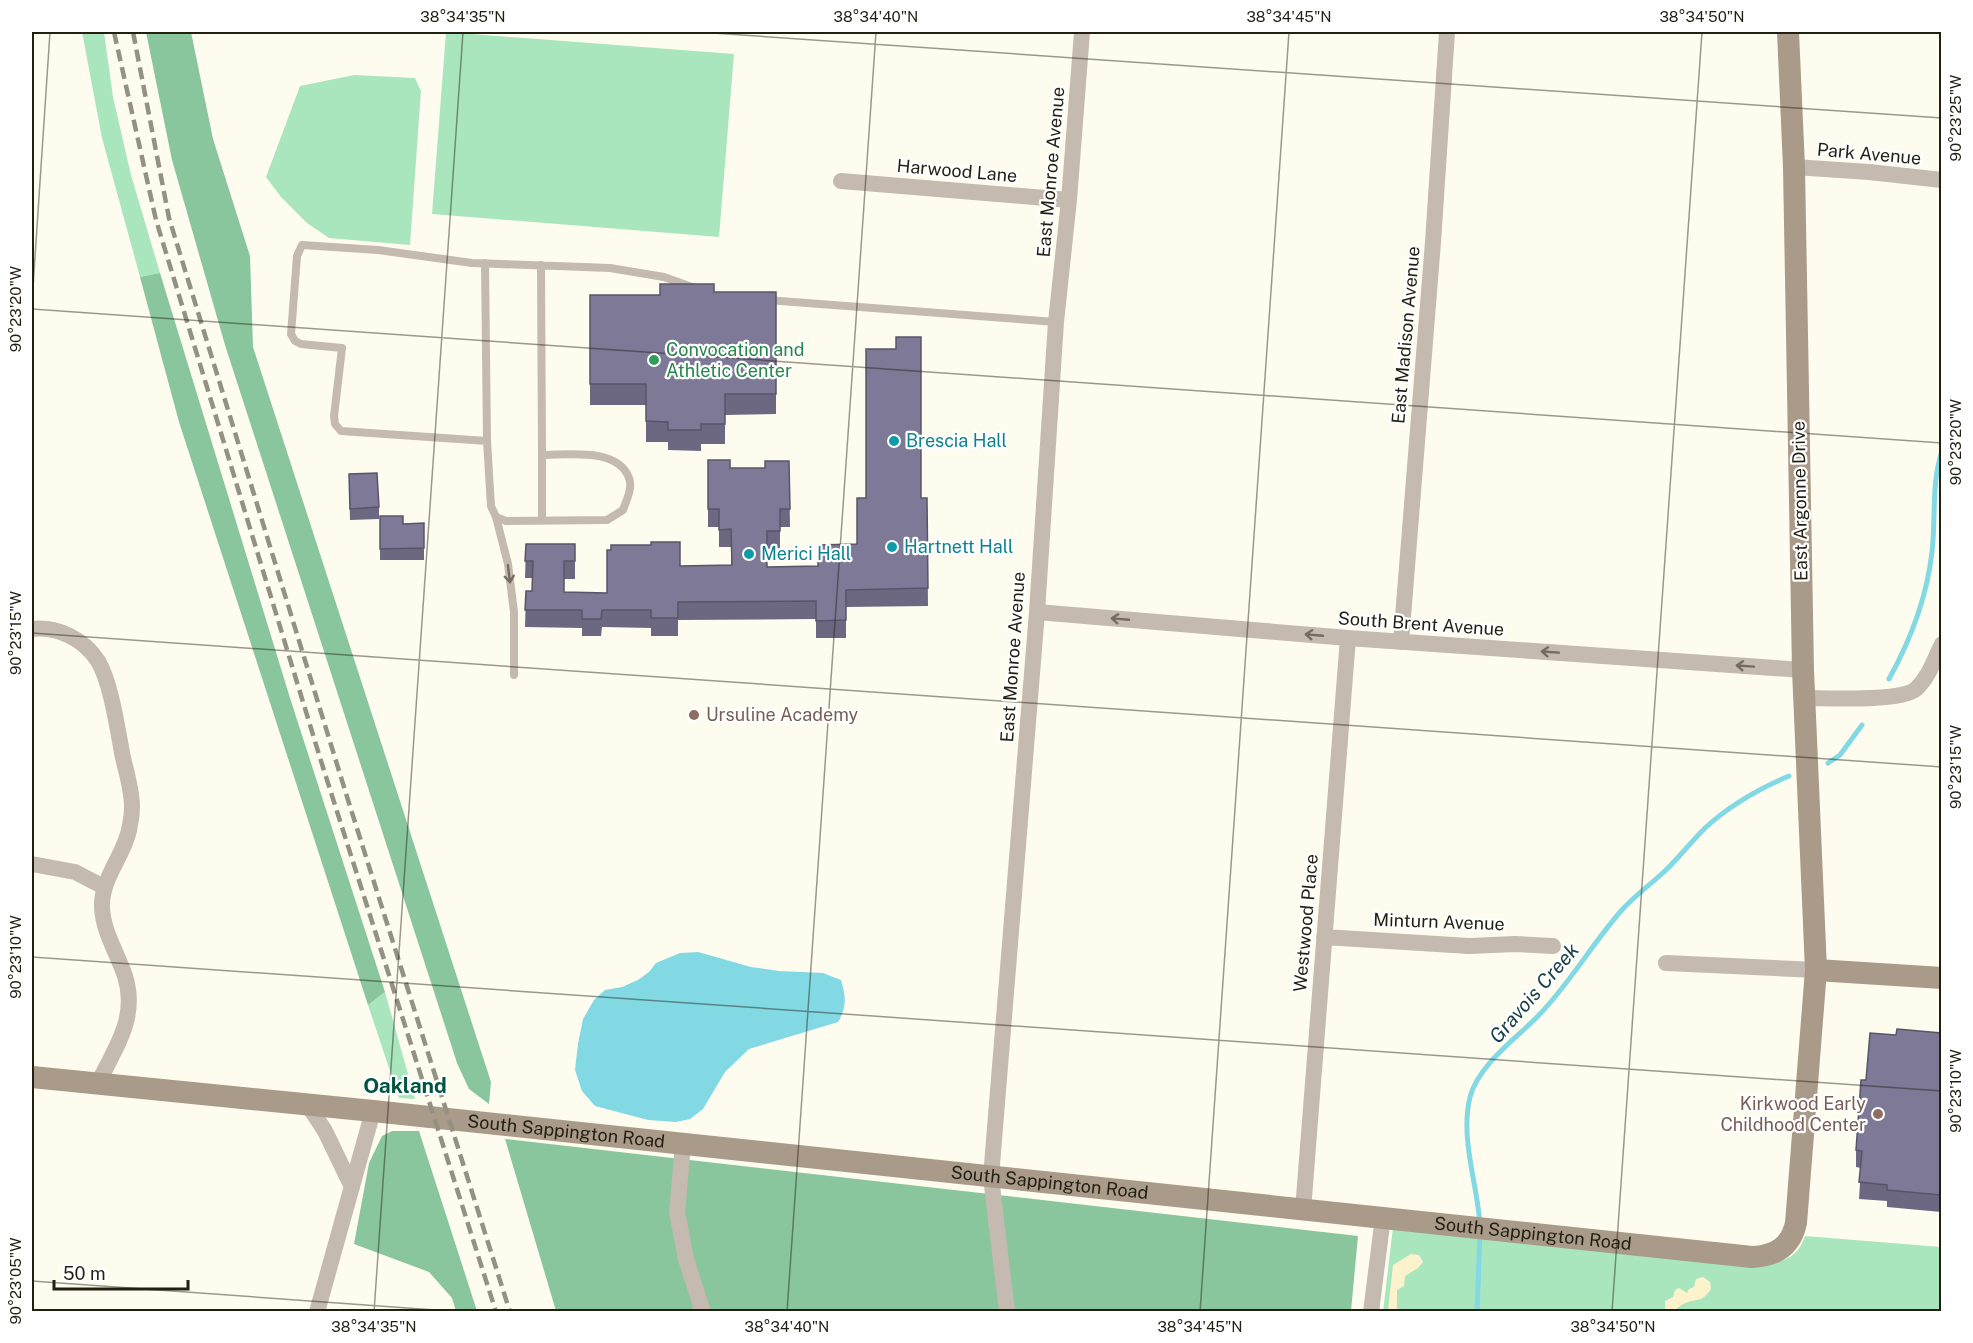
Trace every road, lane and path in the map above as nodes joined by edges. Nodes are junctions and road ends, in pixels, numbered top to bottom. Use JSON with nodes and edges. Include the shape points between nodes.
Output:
{"nodes":[{"id":1,"x":1082,"y":32,"type":"edge"},
{"id":2,"x":1447,"y":32,"type":"edge"},
{"id":3,"x":1788,"y":32,"type":"edge"},
{"id":4,"x":1794,"y":167,"type":"junction"},
{"id":5,"x":1941,"y":180,"type":"edge"},
{"id":6,"x":841,"y":181,"type":"dead end"},
{"id":7,"x":1069,"y":200,"type":"junction"},
{"id":8,"x":485,"y":263,"type":"junction"},
{"id":9,"x":541,"y":265,"type":"junction"},
{"id":10,"x":698,"y":289,"type":"edge"},
{"id":11,"x":755,"y":299,"type":"edge"},
{"id":12,"x":1056,"y":322,"type":"junction"},
{"id":13,"x":487,"y":441,"type":"junction"},
{"id":14,"x":542,"y":455,"type":"junction"},
{"id":15,"x":496,"y":517,"type":"junction"},
{"id":16,"x":542,"y":520,"type":"junction"},
{"id":17,"x":1036,"y":612,"type":"junction"},
{"id":18,"x":32,"y":629,"type":"edge"},
{"id":19,"x":1348,"y":638,"type":"junction"},
{"id":20,"x":1401,"y":642,"type":"junction"},
{"id":21,"x":1941,"y":645,"type":"edge"},
{"id":22,"x":1803,"y":670,"type":"junction"},
{"id":23,"x":514,"y":675,"type":"dead end"},
{"id":24,"x":1805,"y":698,"type":"junction"},
{"id":25,"x":32,"y":864,"type":"edge"},
{"id":26,"x":104,"y":887,"type":"junction"},
{"id":27,"x":1324,"y":937,"type":"junction"},
{"id":28,"x":1553,"y":946,"type":"dead end"},
{"id":29,"x":1666,"y":963,"type":"dead end"},
{"id":30,"x":1816,"y":970,"type":"junction"},
{"id":31,"x":1941,"y":978,"type":"edge"},
{"id":32,"x":32,"y":1077,"type":"edge"},
{"id":33,"x":98,"y":1083,"type":"junction"},
{"id":34,"x":308,"y":1105,"type":"junction"},
{"id":35,"x":373,"y":1111,"type":"junction"},
{"id":36,"x":683,"y":1145,"type":"junction"},
{"id":37,"x":992,"y":1177,"type":"junction"},
{"id":38,"x":352,"y":1187,"type":"junction"},
{"id":39,"x":1303,"y":1210,"type":"junction"},
{"id":40,"x":1383,"y":1217,"type":"junction"},
{"id":41,"x":317,"y":1311,"type":"edge"},
{"id":42,"x":703,"y":1311,"type":"edge"},
{"id":43,"x":1007,"y":1311,"type":"edge"},
{"id":44,"x":1371,"y":1311,"type":"edge"}],
"edges":[{"from":1,"to":7,"type":"street","name":"East Monroe Avenue"},
{"from":2,"to":20,"type":"street","name":"East Madison Avenue"},
{"from":3,"to":4,"type":"street","name":"East Argonne Drive"},
{"from":4,"to":5,"type":"street","name":"Park Avenue"},
{"from":4,"to":22,"type":"street","name":"East Argonne Drive"},
{"from":6,"to":7,"type":"street","name":"Harwood Lane"},
{"from":7,"to":12,"type":"street","name":"East Monroe Avenue"},
{"from":8,"to":9,"type":"lane"},
{"from":8,"to":13,"type":"lane"},
{"from":8,"to":13,"type":"lane","via":[[302,245],[297,256],[291,334],[302,344],[342,348],[334,416],[341,430]]},
{"from":9,"to":10,"type":"lane","via":[[610,268],[664,277]]},
{"from":9,"to":14,"type":"lane"},
{"from":11,"to":12,"type":"lane"},
{"from":12,"to":17,"type":"street","name":"East Monroe Avenue"},
{"from":13,"to":15,"type":"lane","via":[[491,506]]},
{"from":14,"to":16,"type":"lane"},
{"from":14,"to":16,"type":"lane","via":[[611,458],[629,478],[629,491],[623,510],[607,520]]},
{"from":15,"to":16,"type":"lane","via":[[506,521]]},
{"from":15,"to":23,"type":"lane","one_way":true,"via":[[508,564],[514,612]]},
{"from":19,"to":17,"type":"street","name":"South Brent Avenue","one_way":true},
{"from":17,"to":37,"type":"street","name":"East Monroe Avenue"},
{"from":18,"to":26,"type":"street","via":[[56,630],[85,646],[98,661],[108,687],[132,807],[130,829]]},
{"from":19,"to":20,"type":"street","name":"South Brent Avenue"},
{"from":19,"to":27,"type":"street","name":"Westwood Place"},
{"from":22,"to":20,"type":"street","name":"South Brent Avenue","one_way":true},
{"from":21,"to":24,"type":"street","via":[[1927,677],[1914,691],[1895,697]]},
{"from":22,"to":24,"type":"street","name":"East Argonne Drive"},
{"from":24,"to":30,"type":"street","name":"East Argonne Drive"},
{"from":25,"to":26,"type":"street","via":[[75,872]]},
{"from":26,"to":33,"type":"street","via":[[102,906],[107,933],[125,976],[129,1000],[123,1033]]},
{"from":27,"to":28,"type":"street","name":"Minturn Avenue","via":[[1469,946]]},
{"from":27,"to":39,"type":"street","name":"Westwood Place"},
{"from":29,"to":30,"type":"street"},
{"from":30,"to":31,"type":"street"},
{"from":30,"to":40,"type":"street","name":"South Sappington Road","via":[[1796,1223],[1784,1247],[1769,1255],[1752,1257]]},
{"from":32,"to":33,"type":"street","name":"South Sappington Road"},
{"from":33,"to":34,"type":"street","name":"South Sappington Road"},
{"from":34,"to":35,"type":"street","name":"South Sappington Road"},
{"from":34,"to":38,"type":"street"},
{"from":35,"to":36,"type":"street","name":"South Sappington Road"},
{"from":35,"to":38,"type":"street"},
{"from":36,"to":37,"type":"street","name":"South Sappington Road"},
{"from":36,"to":42,"type":"street","via":[[677,1212],[686,1259]]},
{"from":37,"to":39,"type":"street","name":"South Sappington Road"},
{"from":37,"to":43,"type":"street","name":"East Monroe Avenue"},
{"from":38,"to":41,"type":"street"},
{"from":39,"to":40,"type":"street","name":"South Sappington Road"},
{"from":40,"to":44,"type":"street"}]}
